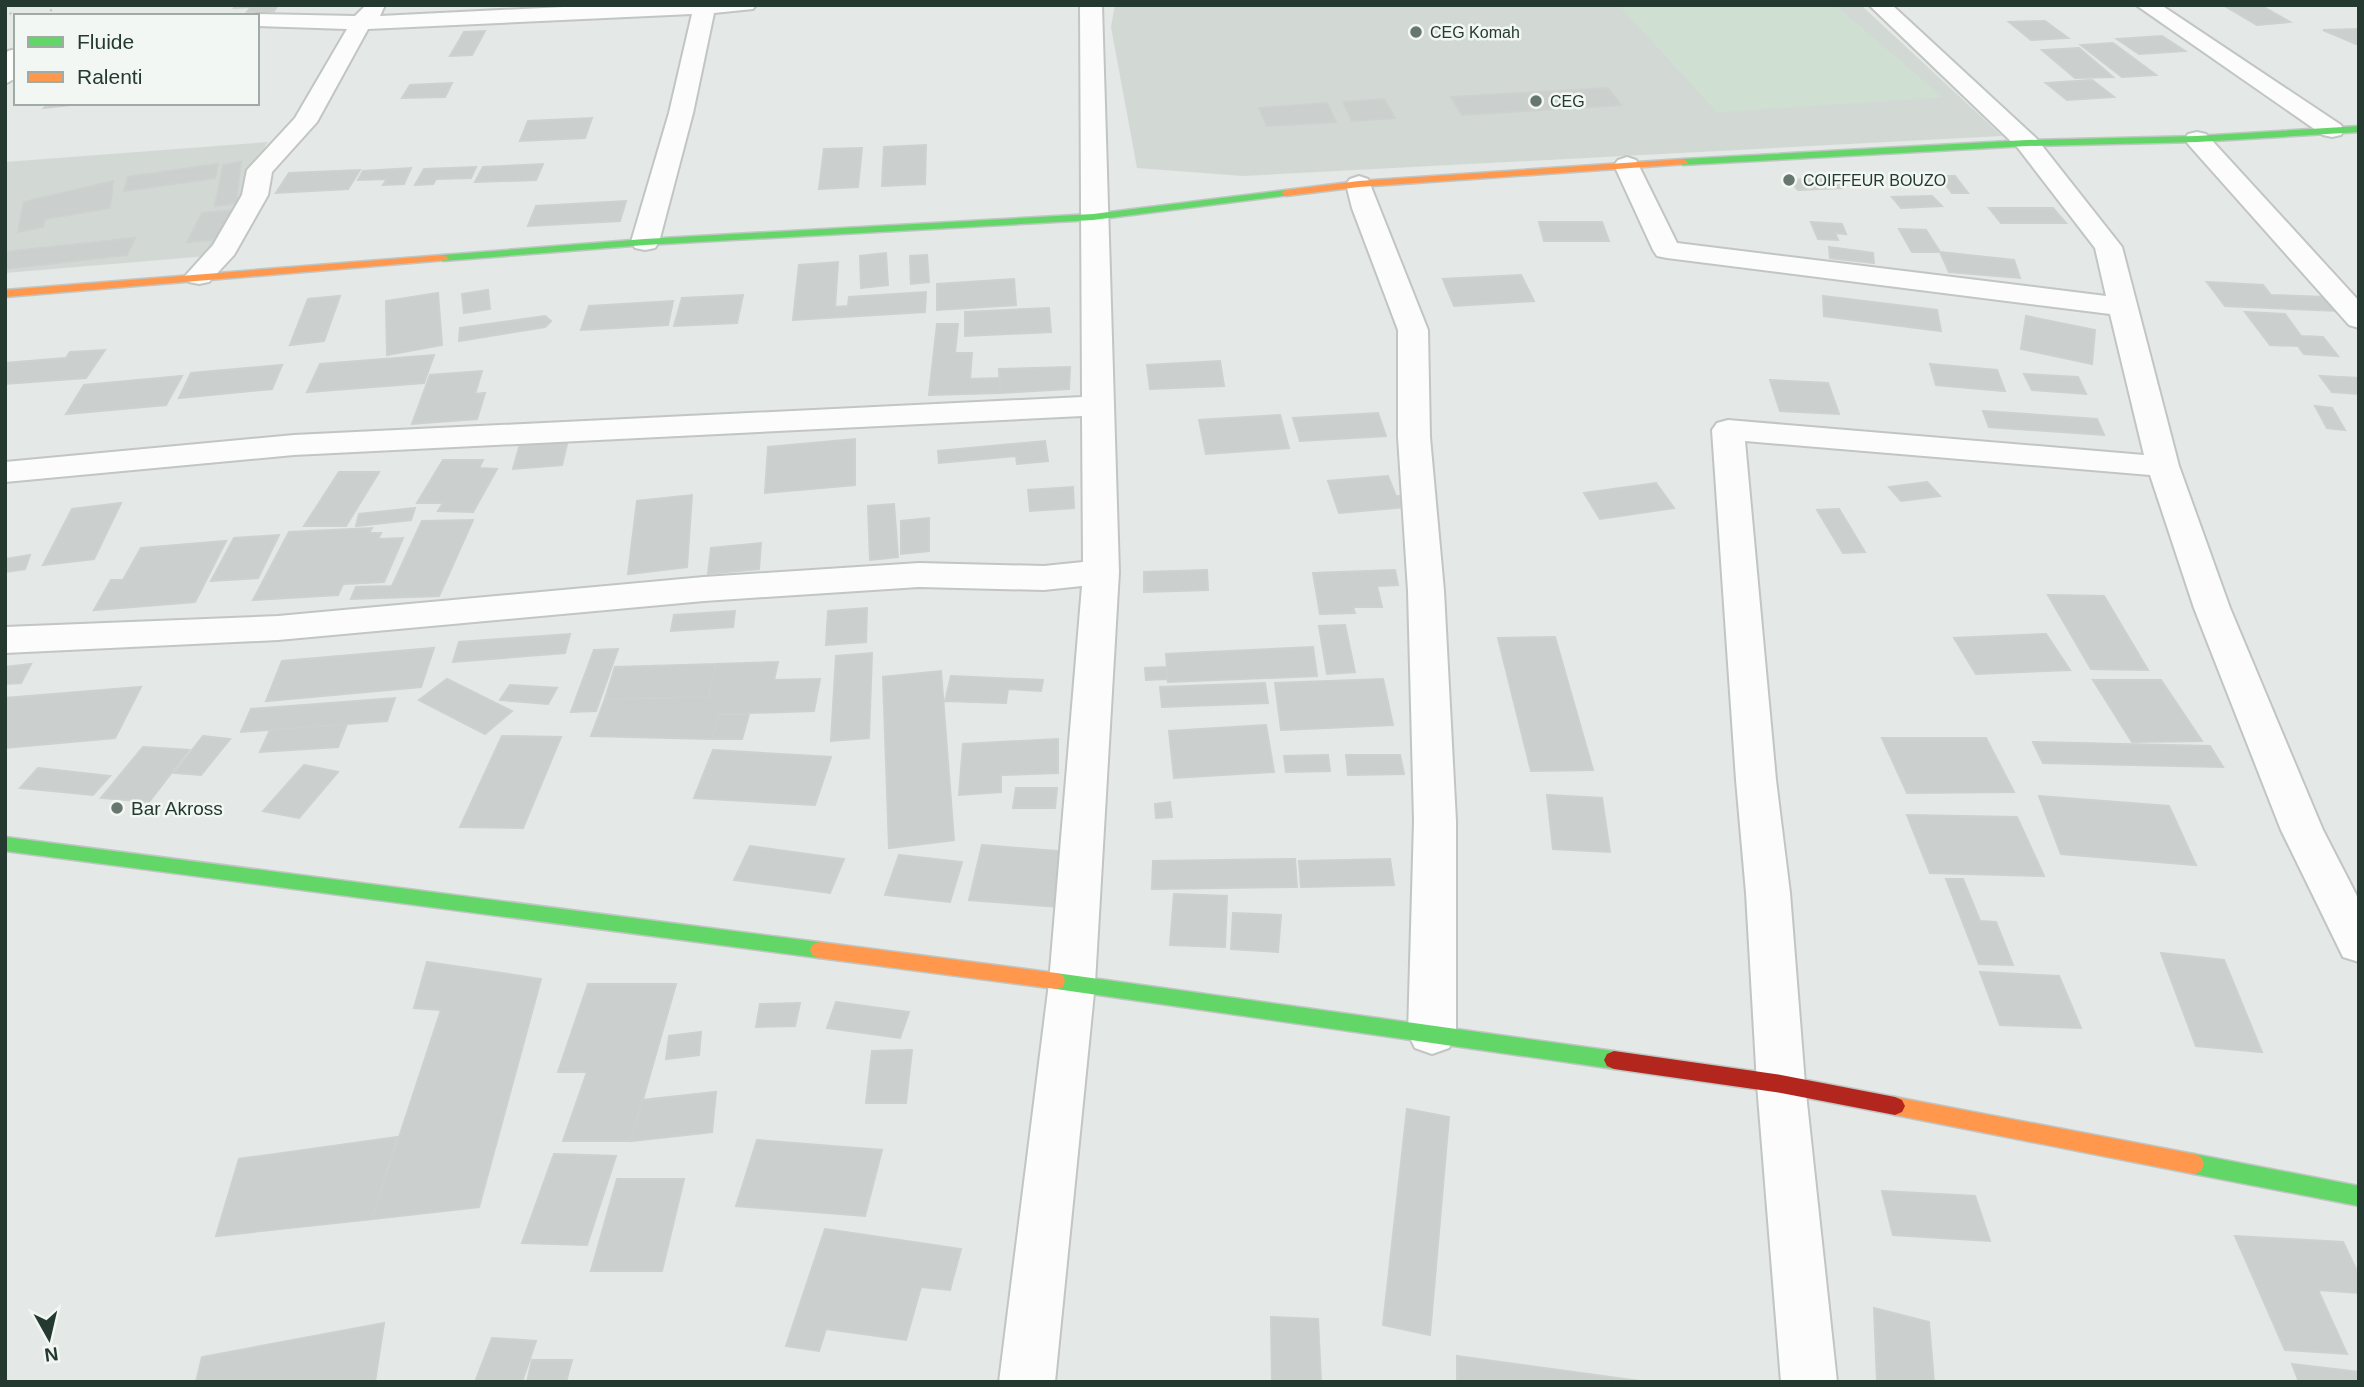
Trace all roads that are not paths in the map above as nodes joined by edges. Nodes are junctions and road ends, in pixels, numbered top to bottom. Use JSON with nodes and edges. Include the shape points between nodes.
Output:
{"nodes":[{"id":1,"x":746,"y":5,"type":"edge"},
{"id":2,"x":1091,"y":5,"type":"edge"},
{"id":3,"x":1879,"y":5,"type":"edge"},
{"id":4,"x":2146,"y":5,"type":"edge"},
{"id":5,"x":705,"y":6,"type":"edge"},
{"id":6,"x":370,"y":14,"type":"edge"},
{"id":7,"x":259,"y":20,"type":"edge"},
{"id":8,"x":14,"y":60,"type":"edge"},
{"id":9,"x":5,"y":77,"type":"edge"},
{"id":10,"x":2359,"y":129,"type":"edge"},
{"id":11,"x":2332,"y":130,"type":"junction"},
{"id":12,"x":2197,"y":139,"type":"junction"},
{"id":13,"x":2027,"y":143,"type":"junction"},
{"id":14,"x":1627,"y":165,"type":"junction"},
{"id":15,"x":1359,"y":184,"type":"junction"},
{"id":16,"x":1093,"y":216,"type":"junction"},
{"id":17,"x":645,"y":242,"type":"junction"},
{"id":18,"x":198,"y":276,"type":"junction"},
{"id":19,"x":5,"y":294,"type":"edge"},
{"id":20,"x":2125,"y":307,"type":"junction"},
{"id":21,"x":2359,"y":319,"type":"edge"},
{"id":22,"x":1098,"y":406,"type":"junction"},
{"id":23,"x":2164,"y":466,"type":"junction"},
{"id":24,"x":5,"y":472,"type":"edge"},
{"id":25,"x":1101,"y":572,"type":"junction"},
{"id":26,"x":5,"y":640,"type":"edge"},
{"id":27,"x":5,"y":844,"type":"edge"},
{"id":28,"x":2359,"y":944,"type":"edge"},
{"id":29,"x":1072,"y":983,"type":"junction"},
{"id":30,"x":1432,"y":1034,"type":"junction"},
{"id":31,"x":1781,"y":1084,"type":"junction"},
{"id":32,"x":2359,"y":1196,"type":"edge"},
{"id":33,"x":1027,"y":1382,"type":"edge"},
{"id":34,"x":1809,"y":1382,"type":"edge"}],
"edges":[{"from":1,"to":5,"type":"street"},
{"from":2,"to":16,"type":"street"},
{"from":3,"to":13,"type":"street"},
{"from":4,"to":11,"type":"street"},
{"from":5,"to":6,"type":"street"},
{"from":5,"to":17,"type":"street"},
{"from":6,"to":7,"type":"street"},
{"from":6,"to":18,"type":"street","via":[[305,122],[260,170],[255,195],[224,249]]},
{"from":8,"to":9,"type":"street"},
{"from":10,"to":11,"type":"street"},
{"from":11,"to":12,"type":"street"},
{"from":12,"to":13,"type":"street"},
{"from":12,"to":21,"type":"street"},
{"from":13,"to":14,"type":"street"},
{"from":13,"to":20,"type":"street","via":[[2108,247]]},
{"from":14,"to":15,"type":"street"},
{"from":14,"to":20,"type":"street","via":[[1667,250]]},
{"from":15,"to":16,"type":"street"},
{"from":15,"to":30,"type":"street","via":[[1364,208],[1413,331],[1414,437],[1426,591],[1435,821]]},
{"from":16,"to":17,"type":"street"},
{"from":16,"to":22,"type":"street"},
{"from":17,"to":18,"type":"street"},
{"from":18,"to":19,"type":"street"},
{"from":20,"to":23,"type":"street"},
{"from":22,"to":24,"type":"street","via":[[294,445]]},
{"from":22,"to":25,"type":"street"},
{"from":23,"to":28,"type":"street","via":[[2212,608],[2297,817]]},
{"from":23,"to":31,"type":"street","via":[[1728,430]]},
{"from":25,"to":26,"type":"street","via":[[1044,579],[919,575],[704,589],[278,628]]},
{"from":25,"to":29,"type":"street"},
{"from":27,"to":29,"type":"street"},
{"from":29,"to":30,"type":"street"},
{"from":29,"to":33,"type":"street"},
{"from":30,"to":31,"type":"street"},
{"from":31,"to":32,"type":"street"},
{"from":31,"to":34,"type":"street"}]}
